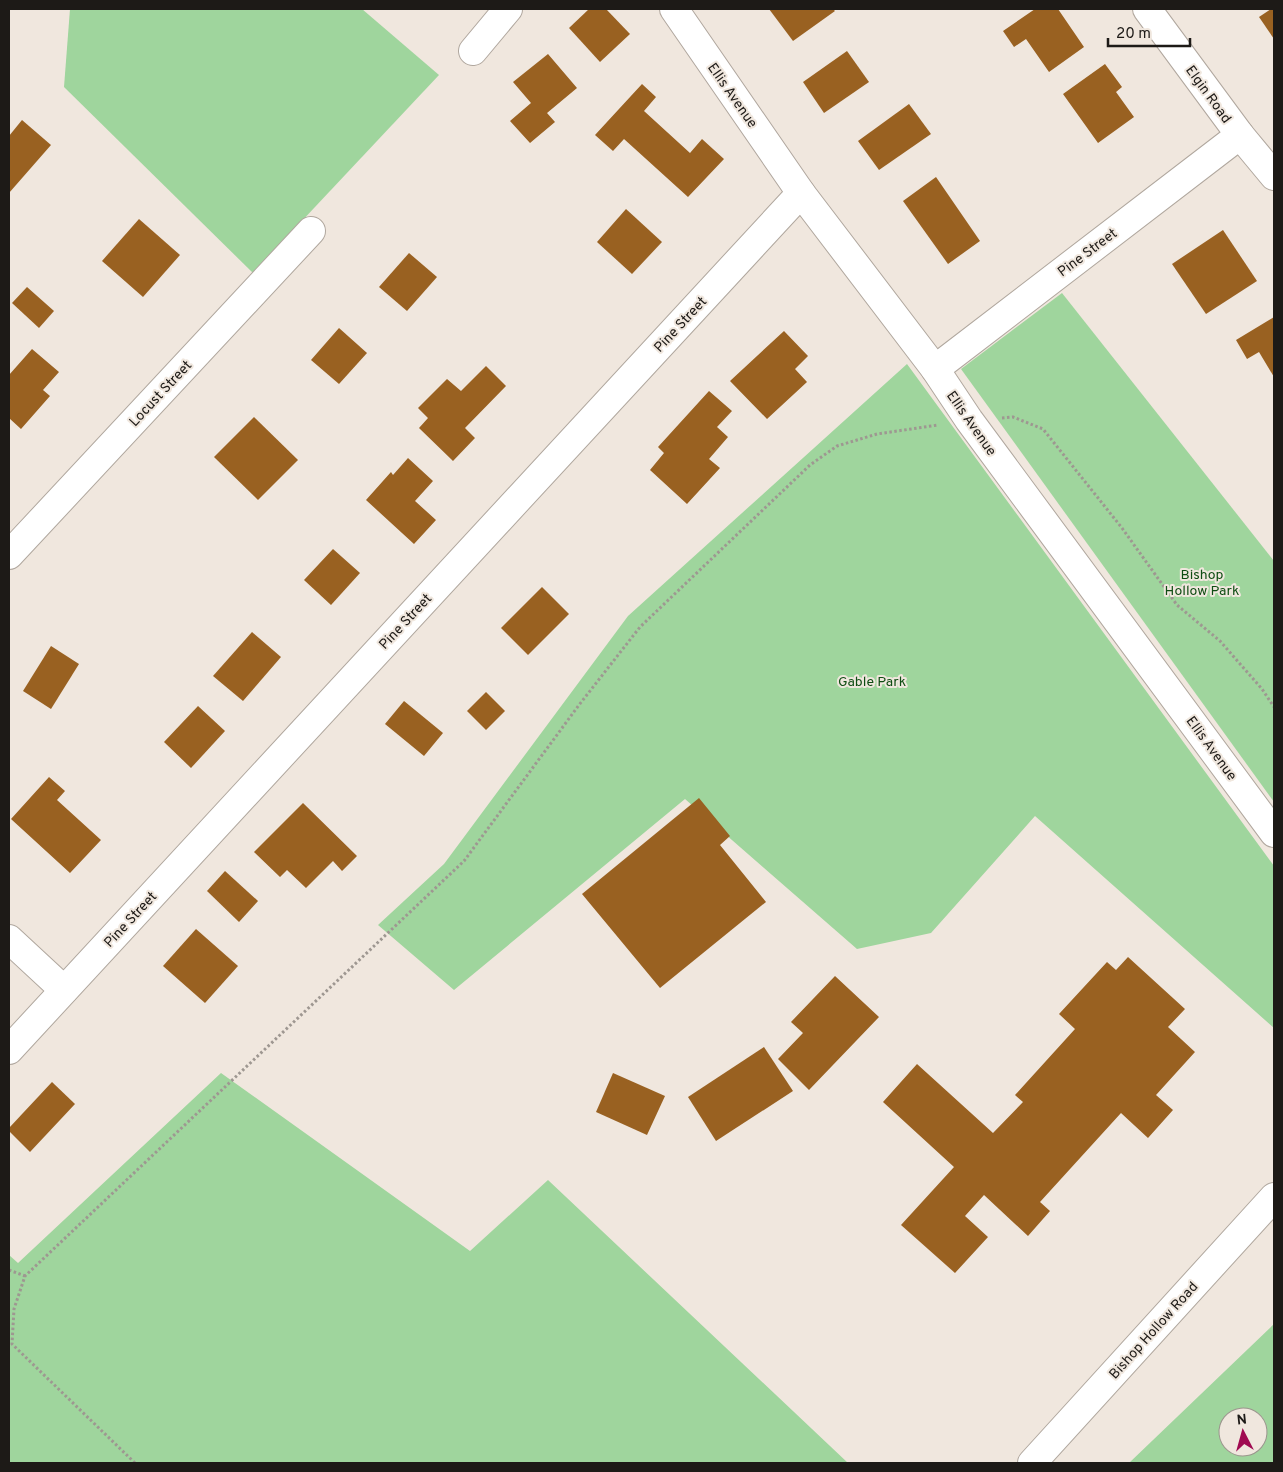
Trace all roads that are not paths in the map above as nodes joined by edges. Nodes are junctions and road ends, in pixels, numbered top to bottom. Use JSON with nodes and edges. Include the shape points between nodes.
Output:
{"nodes":[{"id":1,"x":508,"y":9,"type":"edge"},
{"id":2,"x":674,"y":9,"type":"edge"},
{"id":3,"x":1147,"y":9,"type":"edge"},
{"id":4,"x":473,"y":50,"type":"dead end"},
{"id":5,"x":1240,"y":135,"type":"junction"},
{"id":6,"x":1274,"y":176,"type":"edge"},
{"id":7,"x":801,"y":193,"type":"junction"},
{"id":8,"x":311,"y":231,"type":"dead end"},
{"id":9,"x":935,"y":369,"type":"junction"},
{"id":10,"x":9,"y":555,"type":"edge"},
{"id":11,"x":1274,"y":833,"type":"edge"},
{"id":12,"x":9,"y":939,"type":"edge"},
{"id":13,"x":64,"y":990,"type":"junction"},
{"id":14,"x":9,"y":1050,"type":"edge"},
{"id":15,"x":1274,"y":1197,"type":"edge"},
{"id":16,"x":1032,"y":1463,"type":"edge"}],
"edges":[{"from":1,"to":4,"type":"street"},
{"from":2,"to":7,"type":"street","name":"Ellis Avenue"},
{"from":3,"to":5,"type":"street","name":"Elgin Road"},
{"from":5,"to":6,"type":"street","name":"Elgin Road"},
{"from":5,"to":9,"type":"street","name":"Pine Street"},
{"from":7,"to":9,"type":"street","name":"Ellis Avenue"},
{"from":7,"to":13,"type":"street","name":"Pine Street"},
{"from":8,"to":10,"type":"street","name":"Locust Street"},
{"from":9,"to":11,"type":"street","name":"Ellis Avenue","via":[[969,420]]},
{"from":12,"to":13,"type":"street"},
{"from":13,"to":14,"type":"street","name":"Pine Street"},
{"from":15,"to":16,"type":"street","name":"Bishop Hollow Road"}]}
